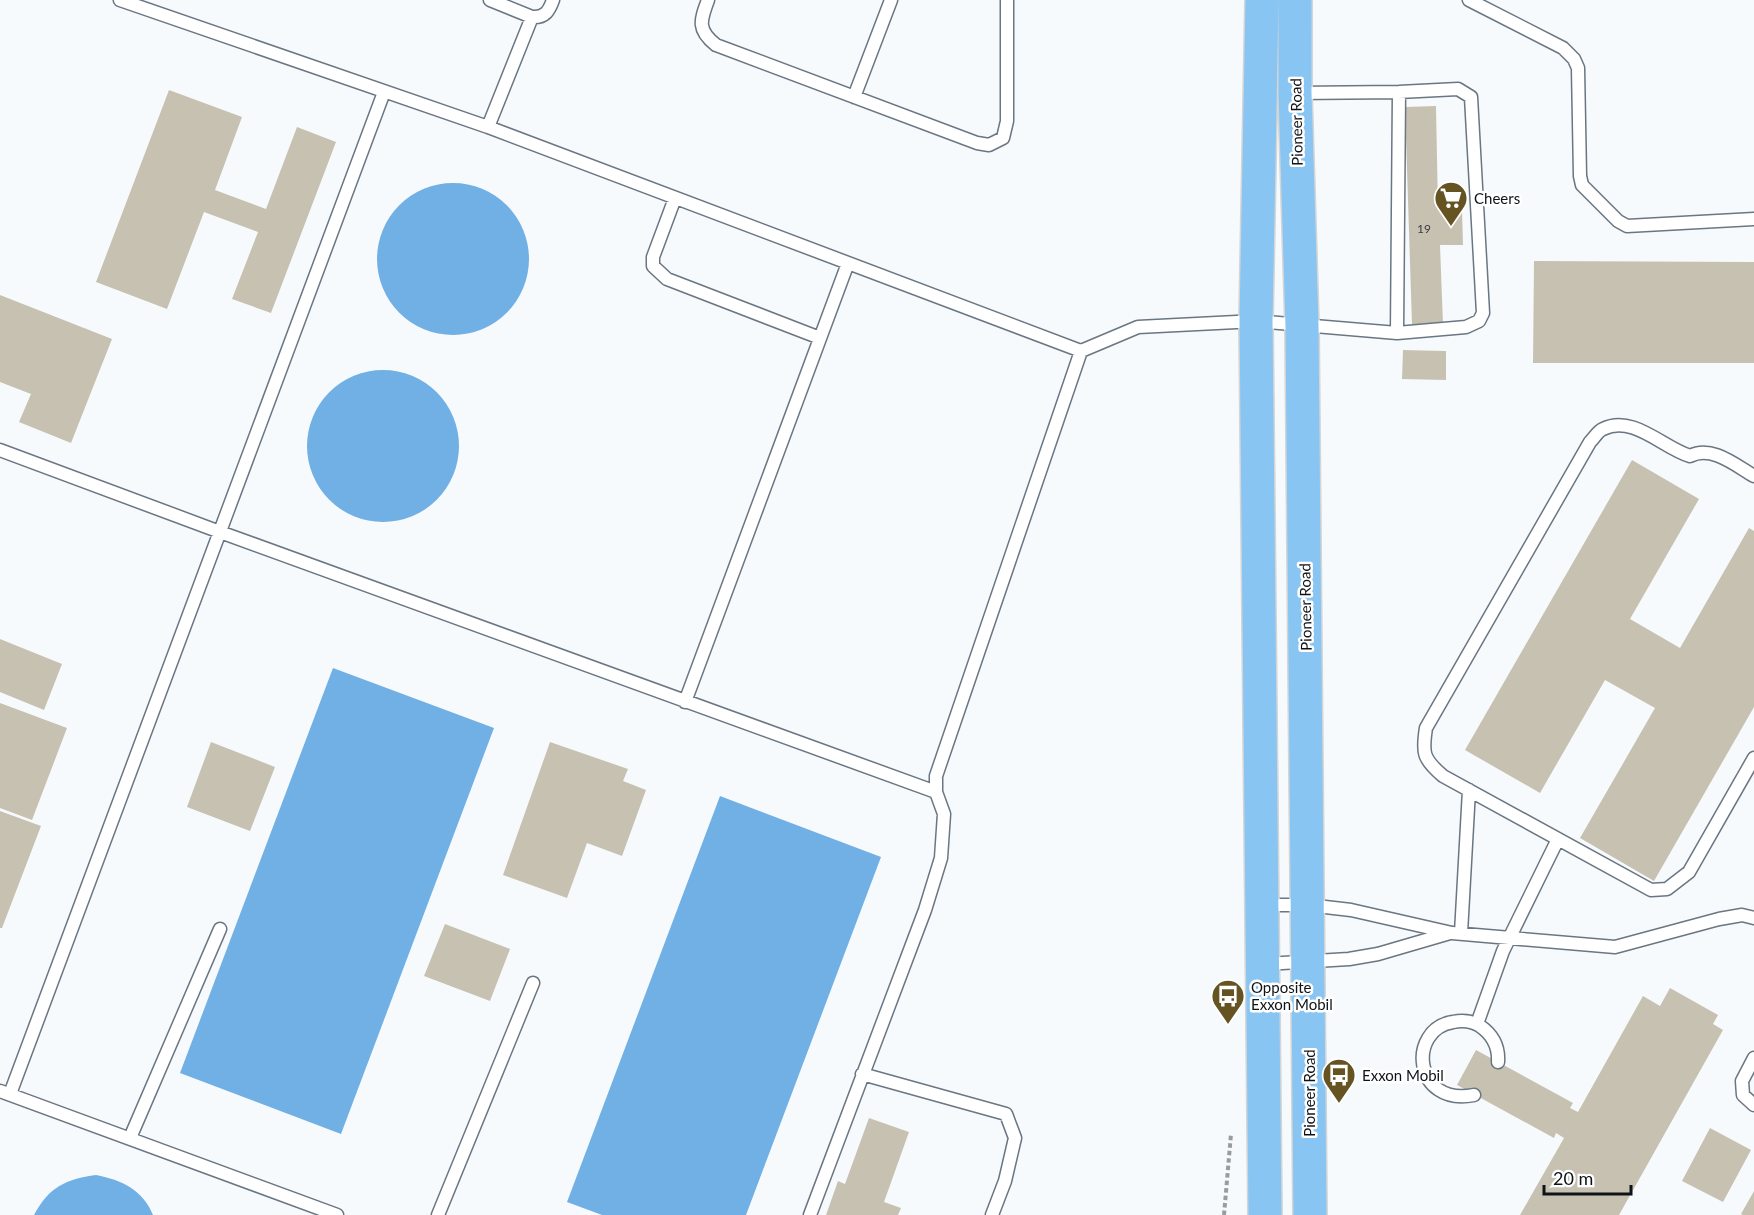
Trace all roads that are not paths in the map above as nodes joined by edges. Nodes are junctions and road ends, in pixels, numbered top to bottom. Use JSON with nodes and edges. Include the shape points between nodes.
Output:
{"nodes":[{"id":1,"x":120,"y":0,"type":"edge"},
{"id":2,"x":490,"y":0,"type":"edge"},
{"id":3,"x":553,"y":0,"type":"edge"},
{"id":4,"x":708,"y":0,"type":"edge"},
{"id":5,"x":891,"y":0,"type":"edge"},
{"id":6,"x":1007,"y":0,"type":"edge"},
{"id":7,"x":1262,"y":0,"type":"edge"},
{"id":8,"x":1295,"y":0,"type":"edge"},
{"id":9,"x":1469,"y":0,"type":"edge"},
{"id":10,"x":532,"y":17,"type":"junction"},
{"id":11,"x":384,"y":92,"type":"junction"},
{"id":12,"x":1399,"y":92,"type":"junction"},
{"id":13,"x":1277,"y":94,"type":"junction"},
{"id":14,"x":854,"y":97,"type":"junction"},
{"id":15,"x":488,"y":127,"type":"junction"},
{"id":16,"x":675,"y":198,"type":"junction"},
{"id":17,"x":1754,"y":219,"type":"edge"},
{"id":18,"x":848,"y":263,"type":"junction"},
{"id":19,"x":1256,"y":321,"type":"junction"},
{"id":20,"x":1302,"y":326,"type":"junction"},
{"id":21,"x":1397,"y":333,"type":"junction"},
{"id":22,"x":820,"y":338,"type":"junction"},
{"id":23,"x":1081,"y":351,"type":"junction"},
{"id":24,"x":0,"y":450,"type":"edge"},
{"id":25,"x":1754,"y":476,"type":"edge"},
{"id":26,"x":220,"y":532,"type":"junction"},
{"id":27,"x":686,"y":702,"type":"junction"},
{"id":28,"x":1754,"y":758,"type":"edge"},
{"id":29,"x":1469,"y":790,"type":"junction"},
{"id":30,"x":936,"y":792,"type":"junction"},
{"id":31,"x":1558,"y":839,"type":"junction"},
{"id":32,"x":1262,"y":905,"type":"junction"},
{"id":33,"x":1308,"y":905,"type":"junction"},
{"id":34,"x":1754,"y":918,"type":"edge"},
{"id":35,"x":220,"y":929,"type":"dead end"},
{"id":36,"x":1456,"y":933,"type":"junction"},
{"id":37,"x":1511,"y":936,"type":"junction"},
{"id":38,"x":1308,"y":961,"type":"junction"},
{"id":39,"x":1263,"y":964,"type":"junction"},
{"id":40,"x":532,"y":984,"type":"dead end"},
{"id":41,"x":1477,"y":1024,"type":"junction"},
{"id":42,"x":1754,"y":1058,"type":"edge"},
{"id":43,"x":1498,"y":1062,"type":"dead end"},
{"id":44,"x":862,"y":1074,"type":"junction"},
{"id":45,"x":5,"y":1092,"type":"edge"},
{"id":46,"x":1474,"y":1095,"type":"dead end"},
{"id":47,"x":1754,"y":1105,"type":"edge"},
{"id":48,"x":130,"y":1138,"type":"junction"},
{"id":49,"x":337,"y":1215,"type":"edge"},
{"id":50,"x":438,"y":1215,"type":"edge"},
{"id":51,"x":810,"y":1215,"type":"edge"},
{"id":52,"x":992,"y":1215,"type":"edge"},
{"id":53,"x":1265,"y":1215,"type":"edge"},
{"id":54,"x":1310,"y":1215,"type":"edge"}],
"edges":[{"from":1,"to":11,"type":"lane"},
{"from":2,"to":10,"type":"lane"},
{"from":3,"to":10,"type":"lane","via":[[544,15]]},
{"from":4,"to":14,"type":"lane","via":[[701,27],[716,45]]},
{"from":5,"to":14,"type":"lane"},
{"from":6,"to":14,"type":"lane","via":[[1007,121],[1003,138],[989,145],[977,143]]},
{"from":7,"to":13,"type":"main road","name":"Pioneer Road"},
{"from":8,"to":13,"type":"main road","name":"Pioneer Road"},
{"from":9,"to":17,"type":"lane","via":[[1563,48],[1574,59],[1579,81],[1582,185],[1618,221],[1627,225]]},
{"from":10,"to":15,"type":"lane"},
{"from":11,"to":15,"type":"lane"},
{"from":11,"to":26,"type":"lane"},
{"from":12,"to":13,"type":"lane"},
{"from":12,"to":21,"type":"lane"},
{"from":12,"to":21,"type":"lane","via":[[1458,89],[1471,98],[1482,313],[1479,321],[1466,327]]},
{"from":13,"to":19,"type":"main road","name":"Pioneer Road"},
{"from":13,"to":20,"type":"main road","name":"Pioneer Road"},
{"from":15,"to":16,"type":"lane"},
{"from":16,"to":18,"type":"lane"},
{"from":16,"to":22,"type":"lane","via":[[653,257],[657,271],[667,279]]},
{"from":18,"to":22,"type":"lane"},
{"from":18,"to":23,"type":"lane"},
{"from":19,"to":20,"type":"lane"},
{"from":19,"to":23,"type":"lane","via":[[1138,327]]},
{"from":19,"to":32,"type":"main road","name":"Pioneer Road"},
{"from":20,"to":21,"type":"lane"},
{"from":20,"to":33,"type":"main road","name":"Pioneer Road"},
{"from":22,"to":27,"type":"lane"},
{"from":23,"to":30,"type":"lane","via":[[936,776]]},
{"from":24,"to":26,"type":"lane"},
{"from":25,"to":29,"type":"lane","via":[[1712,453],[1682,454],[1638,429],[1619,424],[1602,429],[1590,442],[1426,728],[1424,756],[1430,765]]},
{"from":26,"to":27,"type":"lane"},
{"from":26,"to":45,"type":"lane"},
{"from":27,"to":30,"type":"lane"},
{"from":28,"to":31,"type":"lane","via":[[1689,872],[1667,889],[1651,890]]},
{"from":29,"to":31,"type":"lane"},
{"from":29,"to":36,"type":"lane"},
{"from":30,"to":44,"type":"lane","via":[[944,814],[941,858]]},
{"from":31,"to":37,"type":"lane"},
{"from":32,"to":33,"type":"lane"},
{"from":32,"to":39,"type":"main road","name":"Pioneer Road"},
{"from":33,"to":36,"type":"lane","via":[[1351,910]]},
{"from":33,"to":38,"type":"main road","name":"Pioneer Road"},
{"from":34,"to":37,"type":"lane","via":[[1742,915],[1719,919],[1615,947]]},
{"from":35,"to":48,"type":"lane"},
{"from":36,"to":37,"type":"lane"},
{"from":36,"to":38,"type":"lane","via":[[1378,954]]},
{"from":37,"to":41,"type":"lane"},
{"from":38,"to":39,"type":"lane"},
{"from":38,"to":54,"type":"main road","name":"Pioneer Road"},
{"from":39,"to":53,"type":"main road","name":"Pioneer Road"},
{"from":40,"to":50,"type":"lane"},
{"from":41,"to":43,"type":"lane","via":[[1497,1045]]},
{"from":41,"to":46,"type":"lane","via":[[1462,1020],[1435,1030],[1422,1057],[1424,1072],[1444,1094]]},
{"from":42,"to":47,"type":"lane","via":[[1742,1081],[1743,1095]]},
{"from":44,"to":51,"type":"lane"},
{"from":44,"to":52,"type":"lane","via":[[1006,1114],[1015,1138]]},
{"from":45,"to":48,"type":"lane"},
{"from":48,"to":49,"type":"lane"}]}
